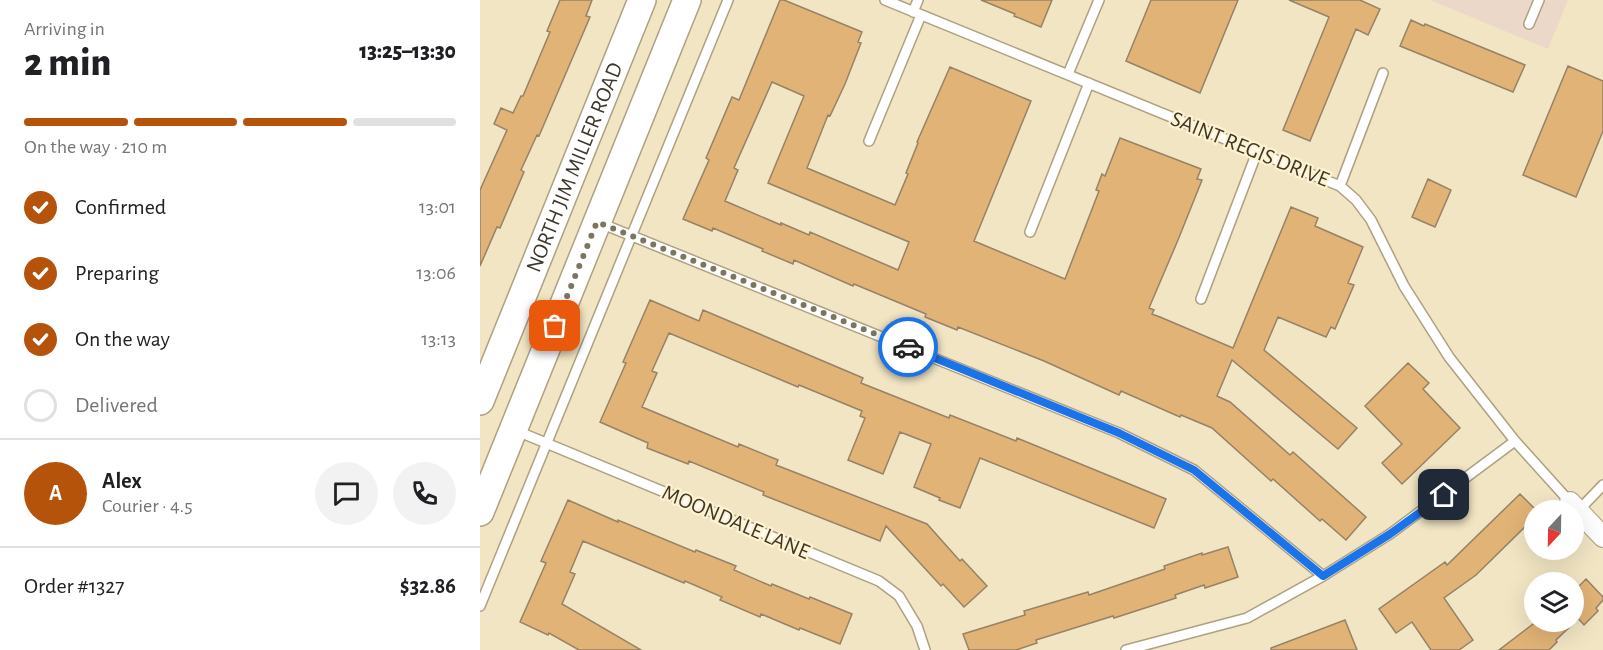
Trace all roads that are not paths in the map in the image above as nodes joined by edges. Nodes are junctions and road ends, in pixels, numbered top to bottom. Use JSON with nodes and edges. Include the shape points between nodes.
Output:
{"nodes":[{"id":1,"x":642,"y":0,"type":"edge"},
{"id":2,"x":687,"y":0,"type":"edge"},
{"id":3,"x":728,"y":0,"type":"edge"},
{"id":4,"x":885,"y":0,"type":"edge"},
{"id":5,"x":918,"y":0,"type":"edge"},
{"id":6,"x":1099,"y":0,"type":"edge"},
{"id":7,"x":1539,"y":0,"type":"edge"},
{"id":8,"x":917,"y":13,"type":"junction"},
{"id":9,"x":1529,"y":24,"type":"dead end"},
{"id":10,"x":621,"y":54,"type":"junction"},
{"id":11,"x":659,"y":70,"type":"junction"},
{"id":12,"x":1383,"y":73,"type":"dead end"},
{"id":13,"x":1068,"y":74,"type":"junction"},
{"id":14,"x":1089,"y":83,"type":"junction"},
{"id":15,"x":869,"y":141,"type":"dead end"},
{"id":16,"x":1257,"y":152,"type":"junction"},
{"id":17,"x":1340,"y":186,"type":"junction"},
{"id":18,"x":597,"y":222,"type":"junction"},
{"id":19,"x":1030,"y":232,"type":"dead end"},
{"id":20,"x":632,"y":236,"type":"junction"},
{"id":21,"x":1201,"y":299,"type":"dead end"},
{"id":22,"x":480,"y":401,"type":"edge"},
{"id":23,"x":513,"y":429,"type":"junction"},
{"id":24,"x":1515,"y":441,"type":"junction"},
{"id":25,"x":546,"y":443,"type":"junction"},
{"id":26,"x":1603,"y":485,"type":"edge"},
{"id":27,"x":1568,"y":500,"type":"edge"},
{"id":28,"x":1583,"y":500,"type":"edge"},
{"id":29,"x":480,"y":512,"type":"edge"},
{"id":30,"x":1584,"y":517,"type":"edge"},
{"id":31,"x":1603,"y":537,"type":"edge"},
{"id":32,"x":1323,"y":576,"type":"junction"},
{"id":33,"x":480,"y":606,"type":"edge"},
{"id":34,"x":925,"y":650,"type":"edge"},
{"id":35,"x":1126,"y":650,"type":"edge"}],
"edges":[{"from":1,"to":10,"type":"main road","name":"NORTH JIM MILLER ROAD"},
{"from":2,"to":11,"type":"main road","name":"NORTH JIM MILLER ROAD"},
{"from":3,"to":20,"type":"lane"},
{"from":4,"to":8,"type":"lane","name":"SAINT REGIS DRIVE"},
{"from":5,"to":8,"type":"lane"},
{"from":6,"to":13,"type":"lane"},
{"from":7,"to":9,"type":"lane"},
{"from":8,"to":13,"type":"lane","name":"SAINT REGIS DRIVE"},
{"from":8,"to":15,"type":"lane"},
{"from":10,"to":11,"type":"main road"},
{"from":10,"to":22,"type":"main road","name":"NORTH JIM MILLER ROAD"},
{"from":11,"to":18,"type":"main road","name":"NORTH JIM MILLER ROAD"},
{"from":12,"to":17,"type":"lane"},
{"from":13,"to":14,"type":"lane","name":"SAINT REGIS DRIVE"},
{"from":14,"to":16,"type":"lane","name":"SAINT REGIS DRIVE"},
{"from":14,"to":19,"type":"lane"},
{"from":16,"to":17,"type":"lane","name":"SAINT REGIS DRIVE"},
{"from":16,"to":21,"type":"lane"},
{"from":17,"to":24,"type":"lane","name":"SAINT REGIS DRIVE","via":[[1371,220],[1404,286],[1449,357]]},
{"from":18,"to":20,"type":"lane"},
{"from":18,"to":23,"type":"main road","name":"NORTH JIM MILLER ROAD"},
{"from":20,"to":25,"type":"lane"},
{"from":20,"to":32,"type":"lane","via":[[1119,433],[1194,470]]},
{"from":23,"to":25,"type":"lane","name":"MOONDALE LANE"},
{"from":23,"to":29,"type":"main road","name":"NORTH JIM MILLER ROAD"},
{"from":24,"to":27,"type":"lane","name":"SAINT REGIS DRIVE"},
{"from":24,"to":32,"type":"lane","via":[[1390,534]]},
{"from":25,"to":33,"type":"lane"},
{"from":25,"to":34,"type":"lane","name":"MOONDALE LANE","via":[[879,581],[899,596],[917,626]]},
{"from":26,"to":28,"type":"lane"},
{"from":30,"to":31,"type":"street","name":"SAINT REGIS DRIVE"},
{"from":32,"to":35,"type":"lane","via":[[1247,618]]}]}
